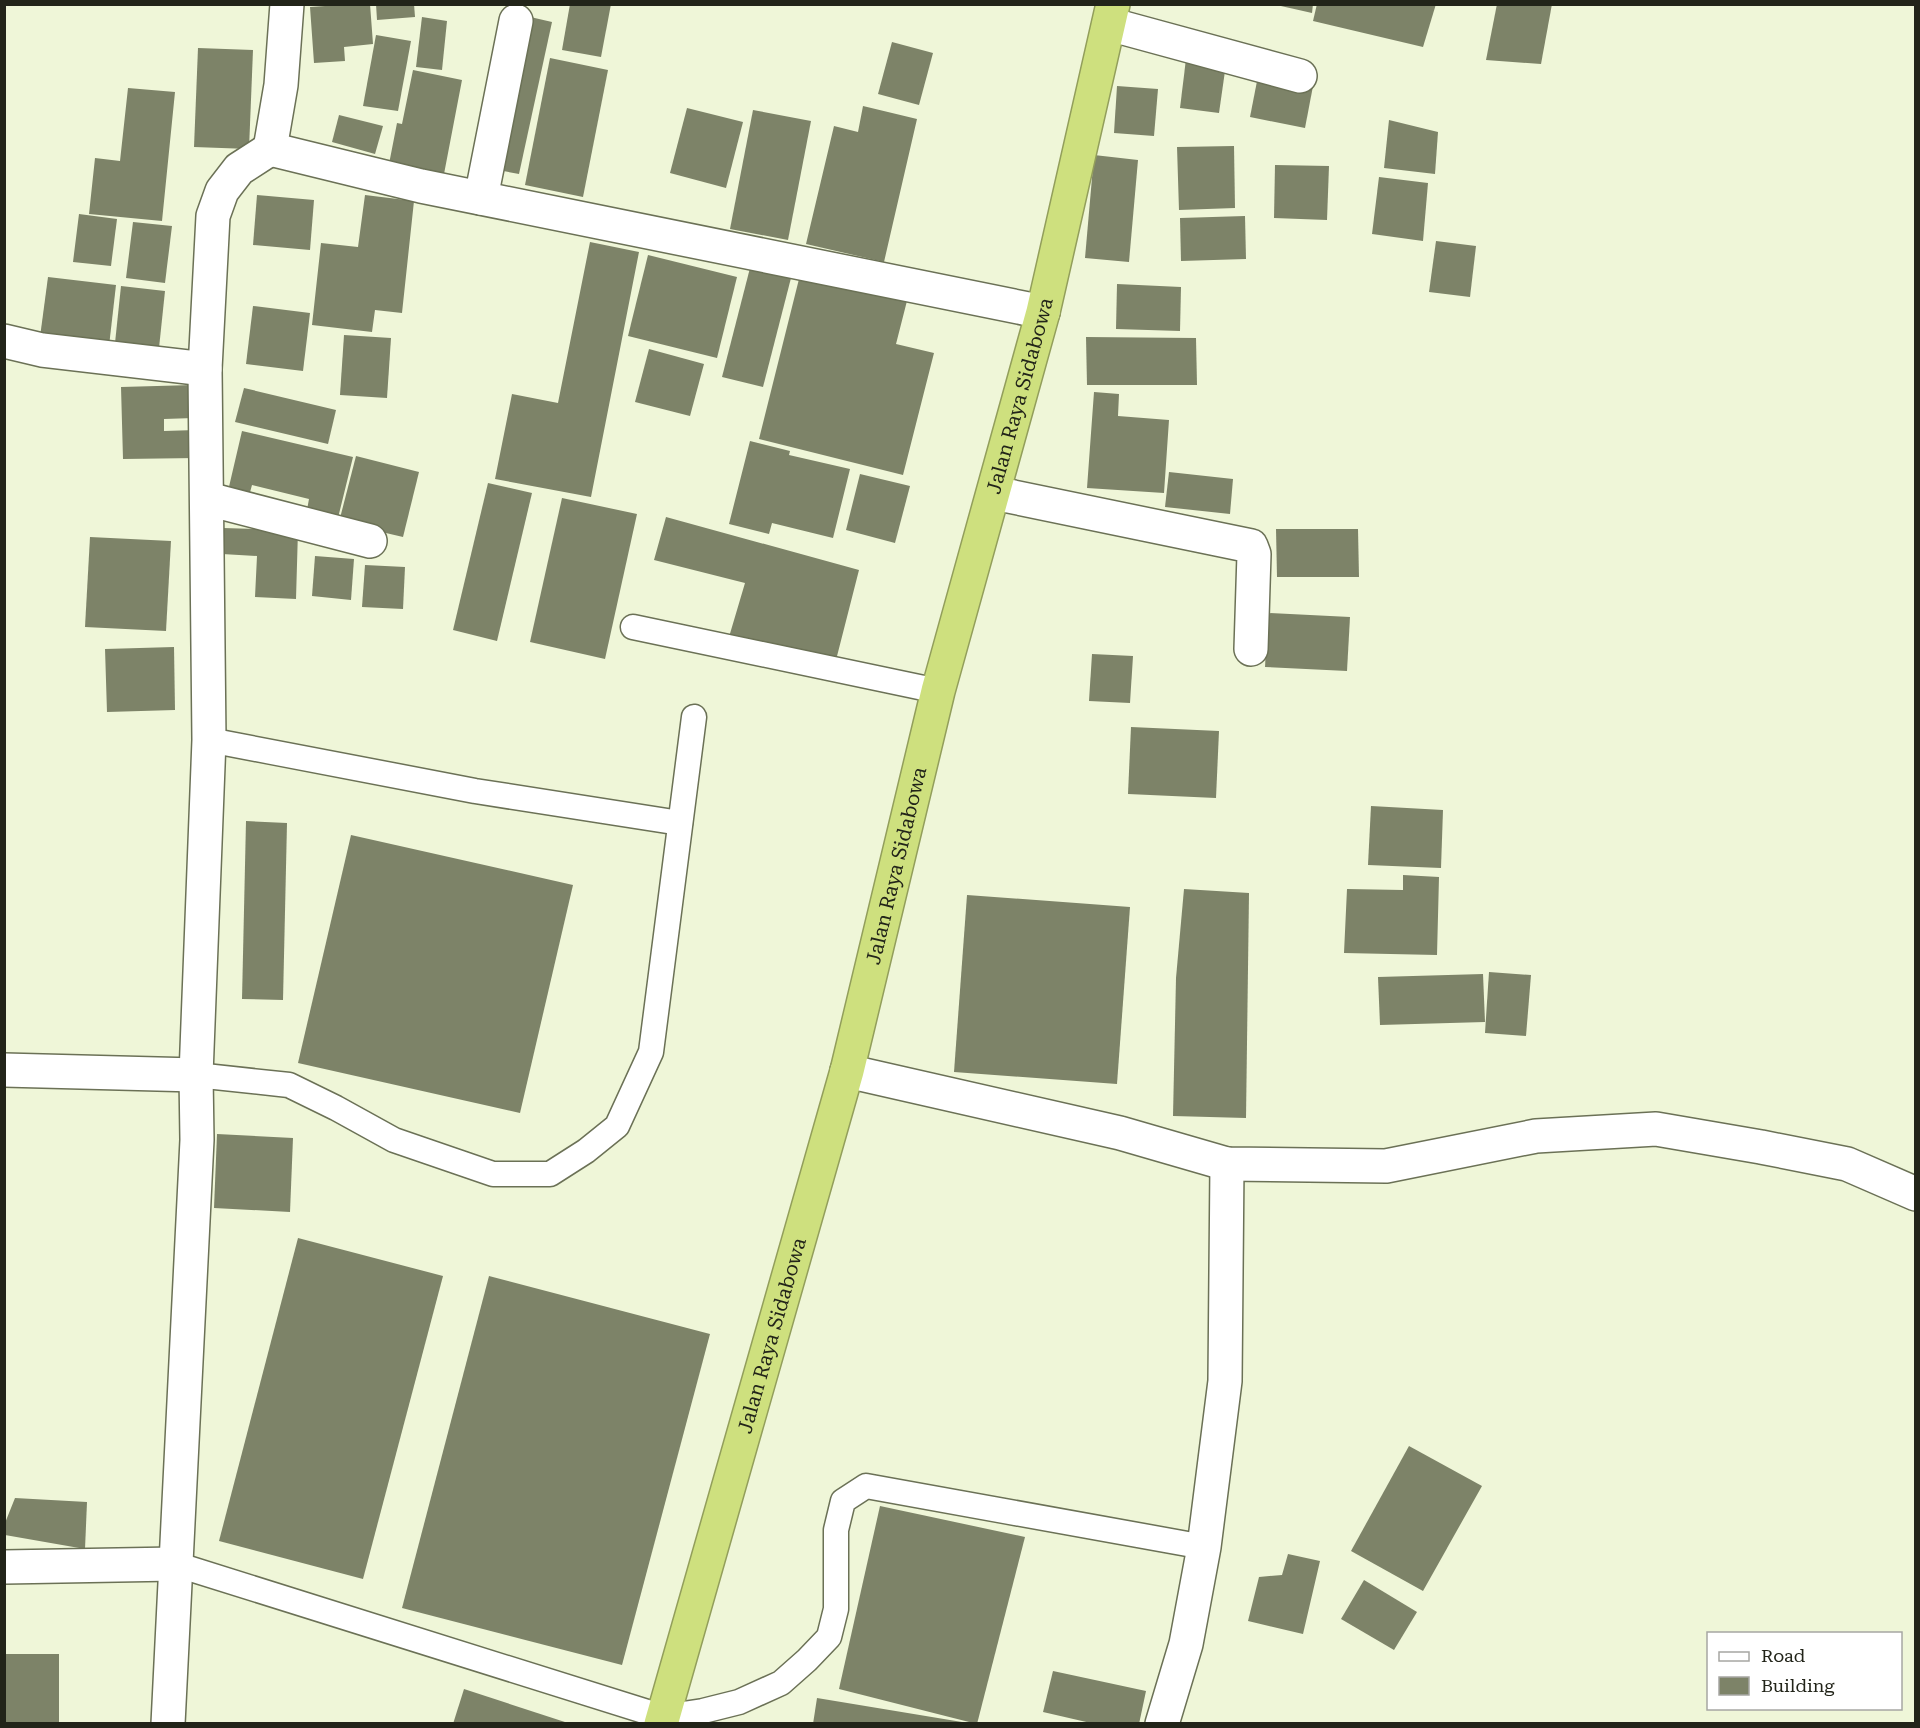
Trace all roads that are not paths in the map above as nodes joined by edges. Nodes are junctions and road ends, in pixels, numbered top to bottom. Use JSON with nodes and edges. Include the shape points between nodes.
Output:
{"nodes":[{"id":1,"x":287,"y":4,"type":"edge"},
{"id":2,"x":1111,"y":14,"type":"edge"},
{"id":3,"x":516,"y":21,"type":"dead end"},
{"id":4,"x":1300,"y":76,"type":"dead end"},
{"id":5,"x":270,"y":149,"type":"junction"},
{"id":6,"x":481,"y":198,"type":"junction"},
{"id":7,"x":1043,"y":312,"type":"junction"},
{"id":8,"x":4,"y":341,"type":"edge"},
{"id":9,"x":205,"y":369,"type":"junction"},
{"id":10,"x":994,"y":493,"type":"junction"},
{"id":11,"x":208,"y":499,"type":"junction"},
{"id":12,"x":370,"y":541,"type":"dead end"},
{"id":13,"x":633,"y":627,"type":"dead end"},
{"id":14,"x":1251,"y":649,"type":"dead end"},
{"id":15,"x":938,"y":691,"type":"junction"},
{"id":16,"x":694,"y":717,"type":"dead end"},
{"id":17,"x":209,"y":740,"type":"junction"},
{"id":18,"x":680,"y":823,"type":"junction"},
{"id":19,"x":4,"y":1070,"type":"edge"},
{"id":20,"x":847,"y":1071,"type":"junction"},
{"id":21,"x":196,"y":1075,"type":"junction"},
{"id":22,"x":1227,"y":1164,"type":"junction"},
{"id":23,"x":1916,"y":1194,"type":"edge"},
{"id":24,"x":1204,"y":1547,"type":"junction"},
{"id":25,"x":175,"y":1564,"type":"junction"},
{"id":26,"x":4,"y":1567,"type":"edge"},
{"id":27,"x":662,"y":1720,"type":"edge"},
{"id":28,"x":168,"y":1724,"type":"edge"},
{"id":29,"x":1162,"y":1724,"type":"edge"}],
"edges":[{"from":1,"to":5,"type":"street"},
{"from":2,"to":4,"type":"street"},
{"from":2,"to":7,"type":"highway","name":"Jalan Raya Sidabowa"},
{"from":3,"to":6,"type":"street"},
{"from":5,"to":6,"type":"street"},
{"from":5,"to":9,"type":"street","via":[[239,169],[222,192],[213,216]]},
{"from":6,"to":7,"type":"street"},
{"from":7,"to":10,"type":"highway","name":"Jalan Raya Sidabowa"},
{"from":8,"to":9,"type":"street","via":[[42,350]]},
{"from":9,"to":11,"type":"street"},
{"from":10,"to":14,"type":"street","via":[[1251,546]]},
{"from":10,"to":15,"type":"highway","name":"Jalan Raya Sidabowa"},
{"from":11,"to":12,"type":"street"},
{"from":11,"to":17,"type":"street"},
{"from":13,"to":15,"type":"lane"},
{"from":15,"to":20,"type":"highway","name":"Jalan Raya Sidabowa"},
{"from":16,"to":18,"type":"lane"},
{"from":17,"to":18,"type":"lane","via":[[475,791]]},
{"from":17,"to":21,"type":"street"},
{"from":18,"to":21,"type":"lane","via":[[651,1052],[617,1126],[550,1174],[493,1174],[394,1140],[289,1085]]},
{"from":19,"to":21,"type":"street"},
{"from":20,"to":22,"type":"street","via":[[1120,1133]]},
{"from":20,"to":27,"type":"highway","name":"Jalan Raya Sidabowa"},
{"from":21,"to":25,"type":"street","via":[[194,1213]]},
{"from":22,"to":23,"type":"street","via":[[1386,1166],[1536,1136],[1656,1129],[1846,1164]]},
{"from":22,"to":24,"type":"street","via":[[1225,1381]]},
{"from":24,"to":27,"type":"lane","via":[[866,1486],[843,1501],[836,1530],[836,1609],[829,1636],[781,1683],[739,1702]]},
{"from":24,"to":29,"type":"street","via":[[1186,1644]]},
{"from":25,"to":26,"type":"street"},
{"from":25,"to":27,"type":"lane"},
{"from":25,"to":28,"type":"street"}]}
